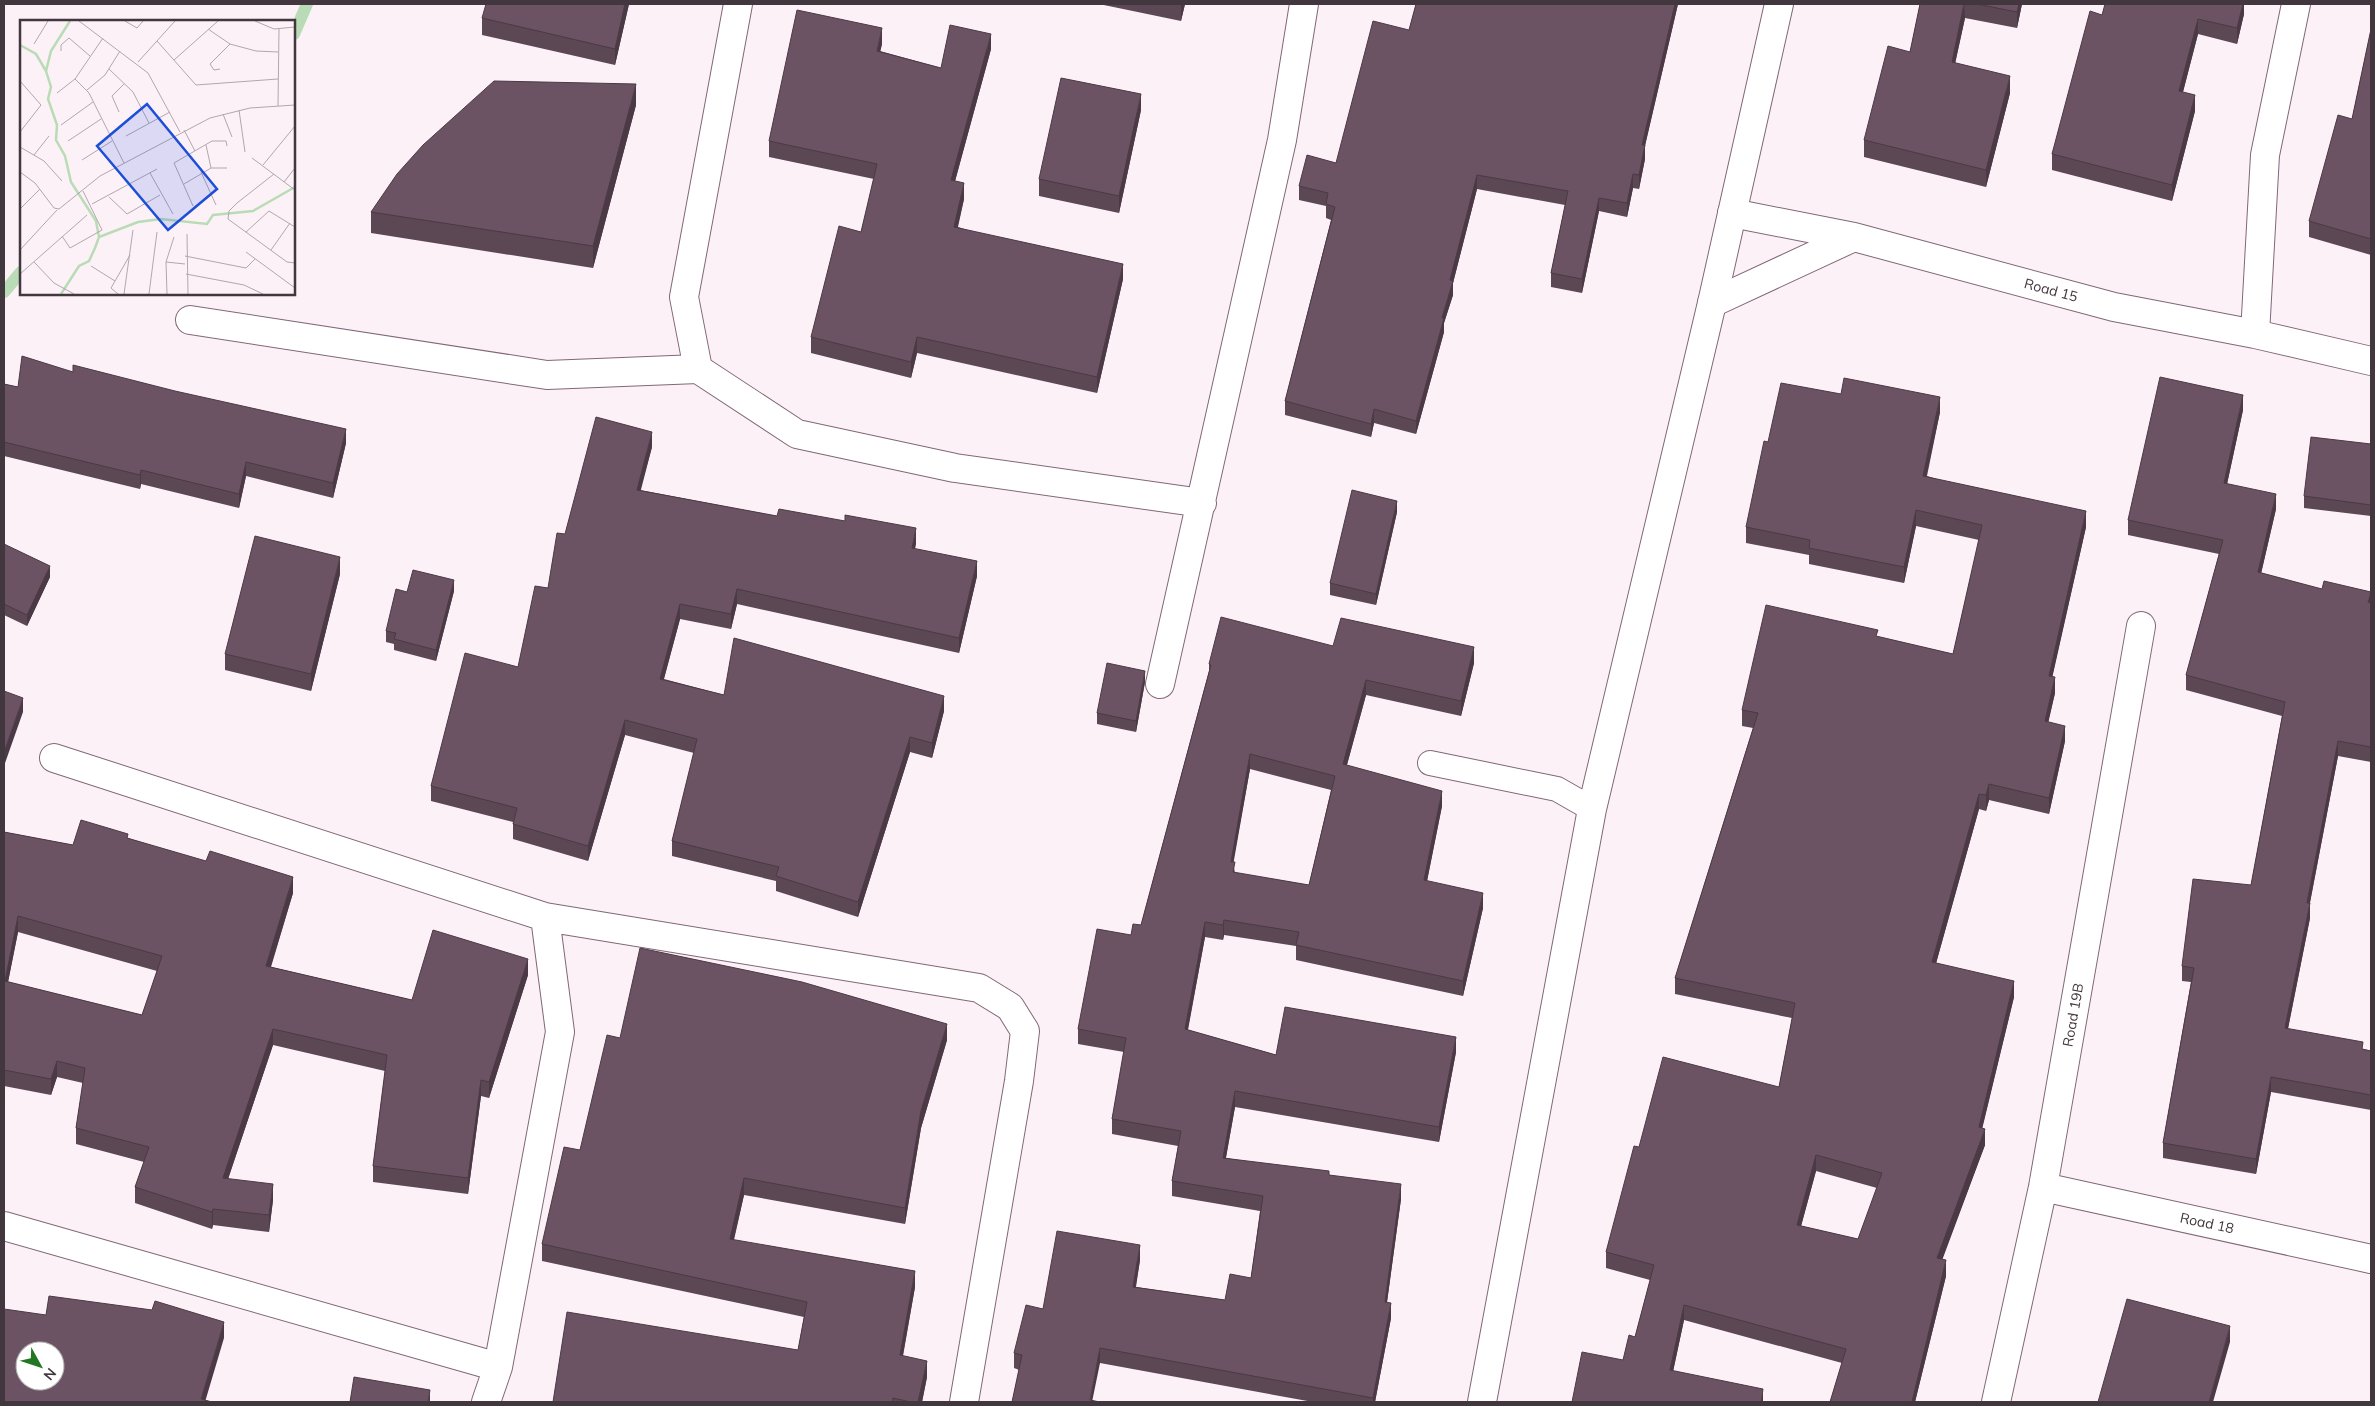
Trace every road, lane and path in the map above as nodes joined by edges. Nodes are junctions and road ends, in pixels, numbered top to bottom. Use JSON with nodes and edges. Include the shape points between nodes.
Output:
{"nodes":[{"id":1,"x":738,"y":4,"type":"edge"},
{"id":2,"x":1304,"y":4,"type":"edge"},
{"id":3,"x":1779,"y":4,"type":"edge"},
{"id":4,"x":2296,"y":4,"type":"edge"},
{"id":5,"x":1732,"y":213,"type":"junction"},
{"id":6,"x":1854,"y":237,"type":"junction"},
{"id":7,"x":1712,"y":303,"type":"junction"},
{"id":8,"x":190,"y":320,"type":"dead end"},
{"id":9,"x":2255,"y":334,"type":"junction"},
{"id":10,"x":2371,"y":361,"type":"edge"},
{"id":11,"x":698,"y":369,"type":"junction"},
{"id":12,"x":1202,"y":503,"type":"junction"},
{"id":13,"x":2141,"y":626,"type":"dead end"},
{"id":14,"x":1160,"y":684,"type":"dead end"},
{"id":15,"x":54,"y":758,"type":"dead end"},
{"id":16,"x":1430,"y":763,"type":"dead end"},
{"id":17,"x":1592,"y":809,"type":"junction"},
{"id":18,"x":545,"y":917,"type":"junction"},
{"id":19,"x":2043,"y":1187,"type":"junction"},
{"id":20,"x":4,"y":1226,"type":"edge"},
{"id":21,"x":2371,"y":1259,"type":"edge"},
{"id":22,"x":498,"y":1367,"type":"junction"},
{"id":23,"x":486,"y":1402,"type":"edge"},
{"id":24,"x":964,"y":1402,"type":"edge"},
{"id":25,"x":1482,"y":1402,"type":"edge"},
{"id":26,"x":1996,"y":1402,"type":"edge"}],
"edges":[{"from":1,"to":11,"type":"street","via":[[684,297]]},
{"from":2,"to":12,"type":"street","via":[[1282,140]]},
{"from":3,"to":5,"type":"street"},
{"from":4,"to":9,"type":"street","via":[[2264,156]]},
{"from":5,"to":6,"type":"street","name":"Road 15"},
{"from":5,"to":7,"type":"street"},
{"from":6,"to":7,"type":"street"},
{"from":6,"to":9,"type":"street","name":"Road 15","via":[[2114,307]]},
{"from":7,"to":17,"type":"street"},
{"from":8,"to":11,"type":"street","via":[[547,374]]},
{"from":9,"to":10,"type":"street","name":"Road 15"},
{"from":11,"to":12,"type":"street","via":[[797,434],[955,468]]},
{"from":12,"to":14,"type":"street"},
{"from":13,"to":19,"type":"street","name":"Road 19B"},
{"from":15,"to":18,"type":"street"},
{"from":16,"to":17,"type":"lane","via":[[1557,789]]},
{"from":17,"to":25,"type":"street"},
{"from":18,"to":22,"type":"street","via":[[560,1032]]},
{"from":18,"to":24,"type":"street","via":[[979,988],[1010,1007],[1025,1031]]},
{"from":19,"to":21,"type":"street","name":"Road 18"},
{"from":19,"to":26,"type":"street","name":"Road 19B"},
{"from":20,"to":22,"type":"street"},
{"from":22,"to":23,"type":"street"}]}
